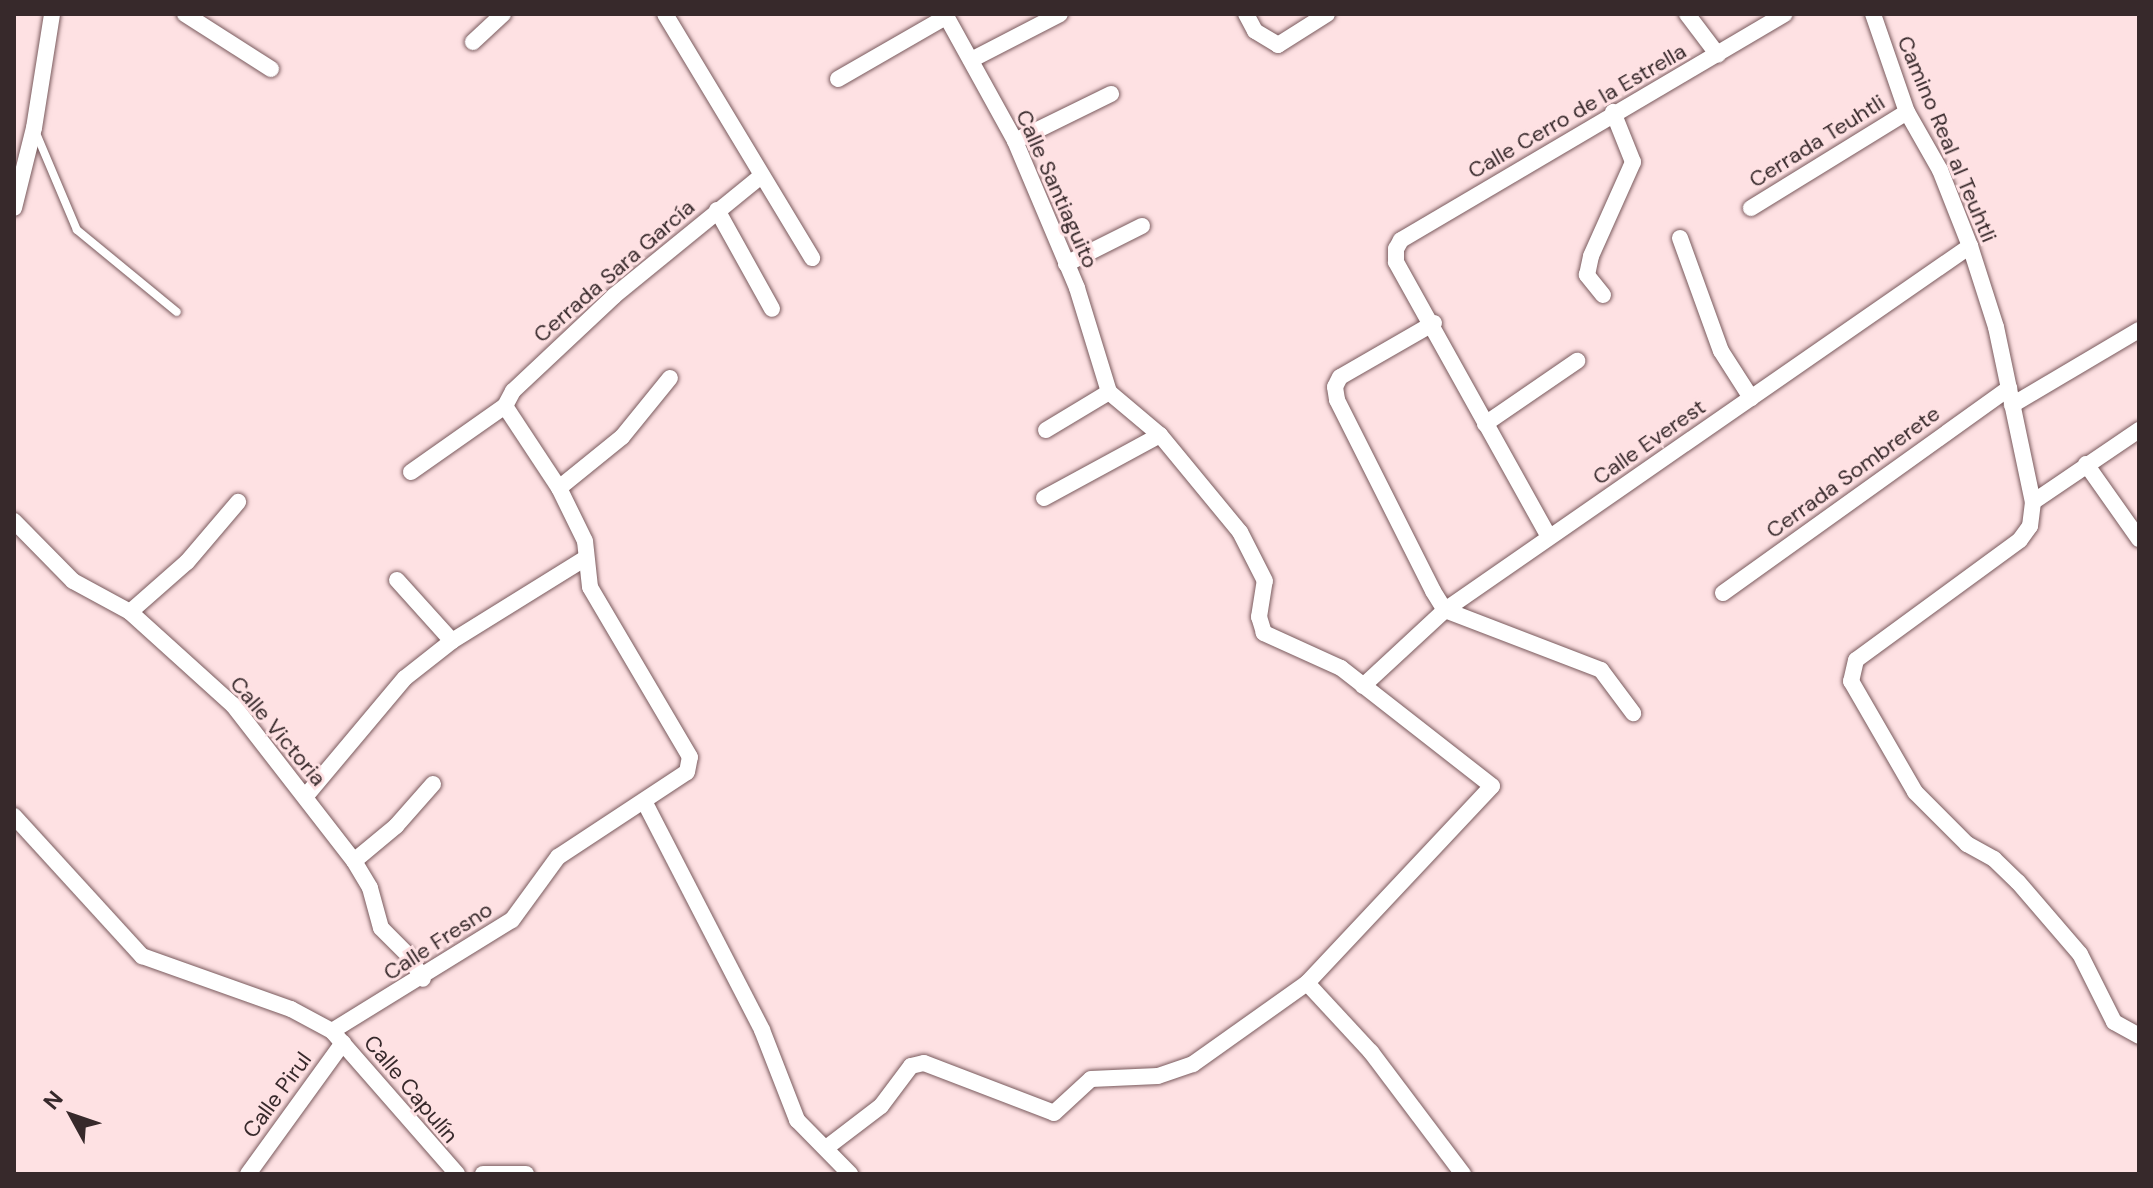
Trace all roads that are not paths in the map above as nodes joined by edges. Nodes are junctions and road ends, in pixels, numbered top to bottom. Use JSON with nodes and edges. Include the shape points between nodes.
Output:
{"nodes":[{"id":1,"x":52,"y":14,"type":"edge"},
{"id":2,"x":185,"y":14,"type":"edge"},
{"id":3,"x":503,"y":14,"type":"edge"},
{"id":4,"x":1060,"y":14,"type":"edge"},
{"id":5,"x":1246,"y":14,"type":"edge"},
{"id":6,"x":1327,"y":14,"type":"edge"},
{"id":7,"x":1687,"y":14,"type":"edge"},
{"id":8,"x":1784,"y":14,"type":"edge"},
{"id":9,"x":1873,"y":14,"type":"edge"},
{"id":10,"x":946,"y":15,"type":"edge"},
{"id":11,"x":664,"y":16,"type":"edge"},
{"id":12,"x":473,"y":42,"type":"dead end"},
{"id":13,"x":1718,"y":55,"type":"junction"},
{"id":14,"x":971,"y":60,"type":"junction"},
{"id":15,"x":271,"y":69,"type":"dead end"},
{"id":16,"x":838,"y":79,"type":"dead end"},
{"id":17,"x":1111,"y":94,"type":"dead end"},
{"id":18,"x":1613,"y":112,"type":"junction"},
{"id":19,"x":1907,"y":112,"type":"junction"},
{"id":20,"x":34,"y":128,"type":"junction"},
{"id":21,"x":1015,"y":141,"type":"junction"},
{"id":22,"x":760,"y":177,"type":"junction"},
{"id":23,"x":14,"y":208,"type":"edge"},
{"id":24,"x":1751,"y":208,"type":"dead end"},
{"id":25,"x":717,"y":210,"type":"junction"},
{"id":26,"x":1142,"y":226,"type":"dead end"},
{"id":27,"x":1680,"y":238,"type":"dead end"},
{"id":28,"x":1970,"y":246,"type":"junction"},
{"id":29,"x":812,"y":258,"type":"dead end"},
{"id":30,"x":1066,"y":264,"type":"junction"},
{"id":31,"x":1603,"y":295,"type":"dead end"},
{"id":32,"x":772,"y":309,"type":"dead end"},
{"id":33,"x":177,"y":312,"type":"dead end"},
{"id":34,"x":1434,"y":323,"type":"junction"},
{"id":35,"x":2139,"y":330,"type":"edge"},
{"id":36,"x":1577,"y":361,"type":"dead end"},
{"id":37,"x":670,"y":378,"type":"dead end"},
{"id":38,"x":1109,"y":392,"type":"junction"},
{"id":39,"x":2010,"y":396,"type":"junction"},
{"id":40,"x":1751,"y":398,"type":"junction"},
{"id":41,"x":505,"y":406,"type":"junction"},
{"id":42,"x":1485,"y":424,"type":"junction"},
{"id":43,"x":1046,"y":430,"type":"dead end"},
{"id":44,"x":2139,"y":430,"type":"edge"},
{"id":45,"x":1160,"y":435,"type":"junction"},
{"id":46,"x":2086,"y":464,"type":"junction"},
{"id":47,"x":411,"y":472,"type":"dead end"},
{"id":48,"x":559,"y":488,"type":"junction"},
{"id":49,"x":1044,"y":498,"type":"dead end"},
{"id":50,"x":238,"y":502,"type":"dead end"},
{"id":51,"x":2033,"y":502,"type":"junction"},
{"id":52,"x":14,"y":521,"type":"edge"},
{"id":53,"x":1549,"y":537,"type":"junction"},
{"id":54,"x":2139,"y":539,"type":"edge"},
{"id":55,"x":584,"y":559,"type":"junction"},
{"id":56,"x":397,"y":580,"type":"dead end"},
{"id":57,"x":1723,"y":593,"type":"dead end"},
{"id":58,"x":1445,"y":610,"type":"junction"},
{"id":59,"x":130,"y":612,"type":"junction"},
{"id":60,"x":452,"y":641,"type":"junction"},
{"id":61,"x":1363,"y":686,"type":"junction"},
{"id":62,"x":1633,"y":713,"type":"dead end"},
{"id":63,"x":433,"y":784,"type":"dead end"},
{"id":64,"x":305,"y":797,"type":"junction"},
{"id":65,"x":645,"y":803,"type":"junction"},
{"id":66,"x":14,"y":816,"type":"edge"},
{"id":67,"x":354,"y":861,"type":"junction"},
{"id":68,"x":423,"y":979,"type":"junction"},
{"id":69,"x":1307,"y":983,"type":"junction"},
{"id":70,"x":2139,"y":1036,"type":"edge"},
{"id":71,"x":338,"y":1037,"type":"junction"},
{"id":72,"x":826,"y":1148,"type":"junction"},
{"id":73,"x":248,"y":1174,"type":"edge"},
{"id":74,"x":457,"y":1174,"type":"edge"},
{"id":75,"x":483,"y":1174,"type":"edge"},
{"id":76,"x":526,"y":1174,"type":"edge"},
{"id":77,"x":850,"y":1174,"type":"edge"},
{"id":78,"x":1463,"y":1174,"type":"edge"}],
"edges":[{"from":1,"to":20,"type":"street"},
{"from":2,"to":15,"type":"street"},
{"from":3,"to":12,"type":"street"},
{"from":4,"to":14,"type":"street"},
{"from":5,"to":6,"type":"street","via":[[1255,31],[1278,45]]},
{"from":7,"to":13,"type":"street"},
{"from":8,"to":13,"type":"street","name":"Calle Cerro de la Estrella"},
{"from":9,"to":19,"type":"street","name":"Camino Real al Teuhtli"},
{"from":10,"to":14,"type":"street","name":"Calle Santiaguito"},
{"from":10,"to":16,"type":"street"},
{"from":11,"to":22,"type":"street"},
{"from":13,"to":18,"type":"street","name":"Calle Cerro de la Estrella"},
{"from":14,"to":21,"type":"street","name":"Calle Santiaguito"},
{"from":17,"to":21,"type":"street"},
{"from":18,"to":31,"type":"street","via":[[1633,162],[1591,256],[1587,275]]},
{"from":18,"to":34,"type":"street","name":"Calle Cerro de la Estrella","via":[[1401,240],[1396,262]]},
{"from":19,"to":24,"type":"street","name":"Cerrada Teuhtli"},
{"from":19,"to":28,"type":"street","name":"Camino Real al Teuhtli","via":[[1940,170]]},
{"from":20,"to":23,"type":"street"},
{"from":20,"to":33,"type":"lane","via":[[77,230]]},
{"from":21,"to":30,"type":"street","name":"Calle Santiaguito"},
{"from":22,"to":25,"type":"street","name":"Cerrada Sara García"},
{"from":22,"to":29,"type":"street"},
{"from":25,"to":32,"type":"street"},
{"from":25,"to":41,"type":"street","name":"Cerrada Sara García","via":[[614,296],[513,391]]},
{"from":26,"to":30,"type":"street"},
{"from":27,"to":40,"type":"street","via":[[1721,351]]},
{"from":28,"to":39,"type":"street","name":"Camino Real al Teuhtli"},
{"from":28,"to":40,"type":"street","name":"Calle Everest"},
{"from":30,"to":38,"type":"street","name":"Calle Santiaguito"},
{"from":34,"to":42,"type":"street"},
{"from":34,"to":58,"type":"street","via":[[1340,377],[1335,387]]},
{"from":35,"to":39,"type":"street","name":"Cerrada Sombrerete"},
{"from":36,"to":42,"type":"street"},
{"from":37,"to":48,"type":"street","via":[[622,437]]},
{"from":38,"to":43,"type":"street"},
{"from":38,"to":45,"type":"street"},
{"from":39,"to":51,"type":"street","name":"Camino Real al Teuhtli"},
{"from":39,"to":57,"type":"street","name":"Cerrada Sombrerete"},
{"from":40,"to":53,"type":"street","name":"Calle Everest"},
{"from":41,"to":47,"type":"street","name":"Cerrada Sara García"},
{"from":41,"to":48,"type":"street","name":"Calle Fresno"},
{"from":42,"to":53,"type":"street"},
{"from":44,"to":46,"type":"street"},
{"from":45,"to":49,"type":"street"},
{"from":45,"to":61,"type":"street","via":[[1218,502],[1257,561],[1265,581],[1259,617],[1264,633],[1341,668]]},
{"from":46,"to":51,"type":"street"},
{"from":46,"to":54,"type":"street"},
{"from":48,"to":55,"type":"street","name":"Calle Fresno","via":[[585,541]]},
{"from":50,"to":59,"type":"street","via":[[187,562]]},
{"from":51,"to":70,"type":"street","via":[[2030,526],[2020,540],[1856,660],[1851,681],[1915,792],[1967,844],[1994,859],[2018,882],[2080,954],[2114,1022]]},
{"from":52,"to":59,"type":"street","name":"Calle Victoria","via":[[73,581]]},
{"from":53,"to":58,"type":"street","name":"Calle Everest"},
{"from":55,"to":60,"type":"street"},
{"from":55,"to":65,"type":"street","name":"Calle Fresno","via":[[590,587],[690,757],[687,772]]},
{"from":56,"to":60,"type":"street"},
{"from":58,"to":61,"type":"street","name":"Calle Everest"},
{"from":58,"to":62,"type":"street","via":[[1601,670]]},
{"from":59,"to":64,"type":"street","name":"Calle Victoria","via":[[233,705]]},
{"from":60,"to":64,"type":"street","via":[[405,678]]},
{"from":61,"to":69,"type":"street","via":[[1492,786]]},
{"from":63,"to":67,"type":"street","via":[[396,826]]},
{"from":64,"to":67,"type":"street","name":"Calle Victoria"},
{"from":65,"to":68,"type":"street","name":"Calle Fresno","via":[[586,834],[558,857],[512,920]]},
{"from":65,"to":72,"type":"street","via":[[762,1030],[797,1120]]},
{"from":66,"to":71,"type":"street","via":[[142,956],[291,1009]]},
{"from":67,"to":68,"type":"street","name":"Calle Victoria","via":[[370,888],[381,928]]},
{"from":68,"to":71,"type":"street","name":"Calle Fresno"},
{"from":69,"to":72,"type":"street","via":[[1193,1064],[1158,1076],[1091,1079],[1054,1113],[924,1063],[911,1066],[881,1106]]},
{"from":69,"to":78,"type":"street","via":[[1371,1052]]},
{"from":71,"to":73,"type":"street","name":"Calle Pirul"},
{"from":71,"to":74,"type":"street","name":"Calle Capulín","via":[[433,1153]]},
{"from":72,"to":77,"type":"street"},
{"from":75,"to":76,"type":"street"}]}
